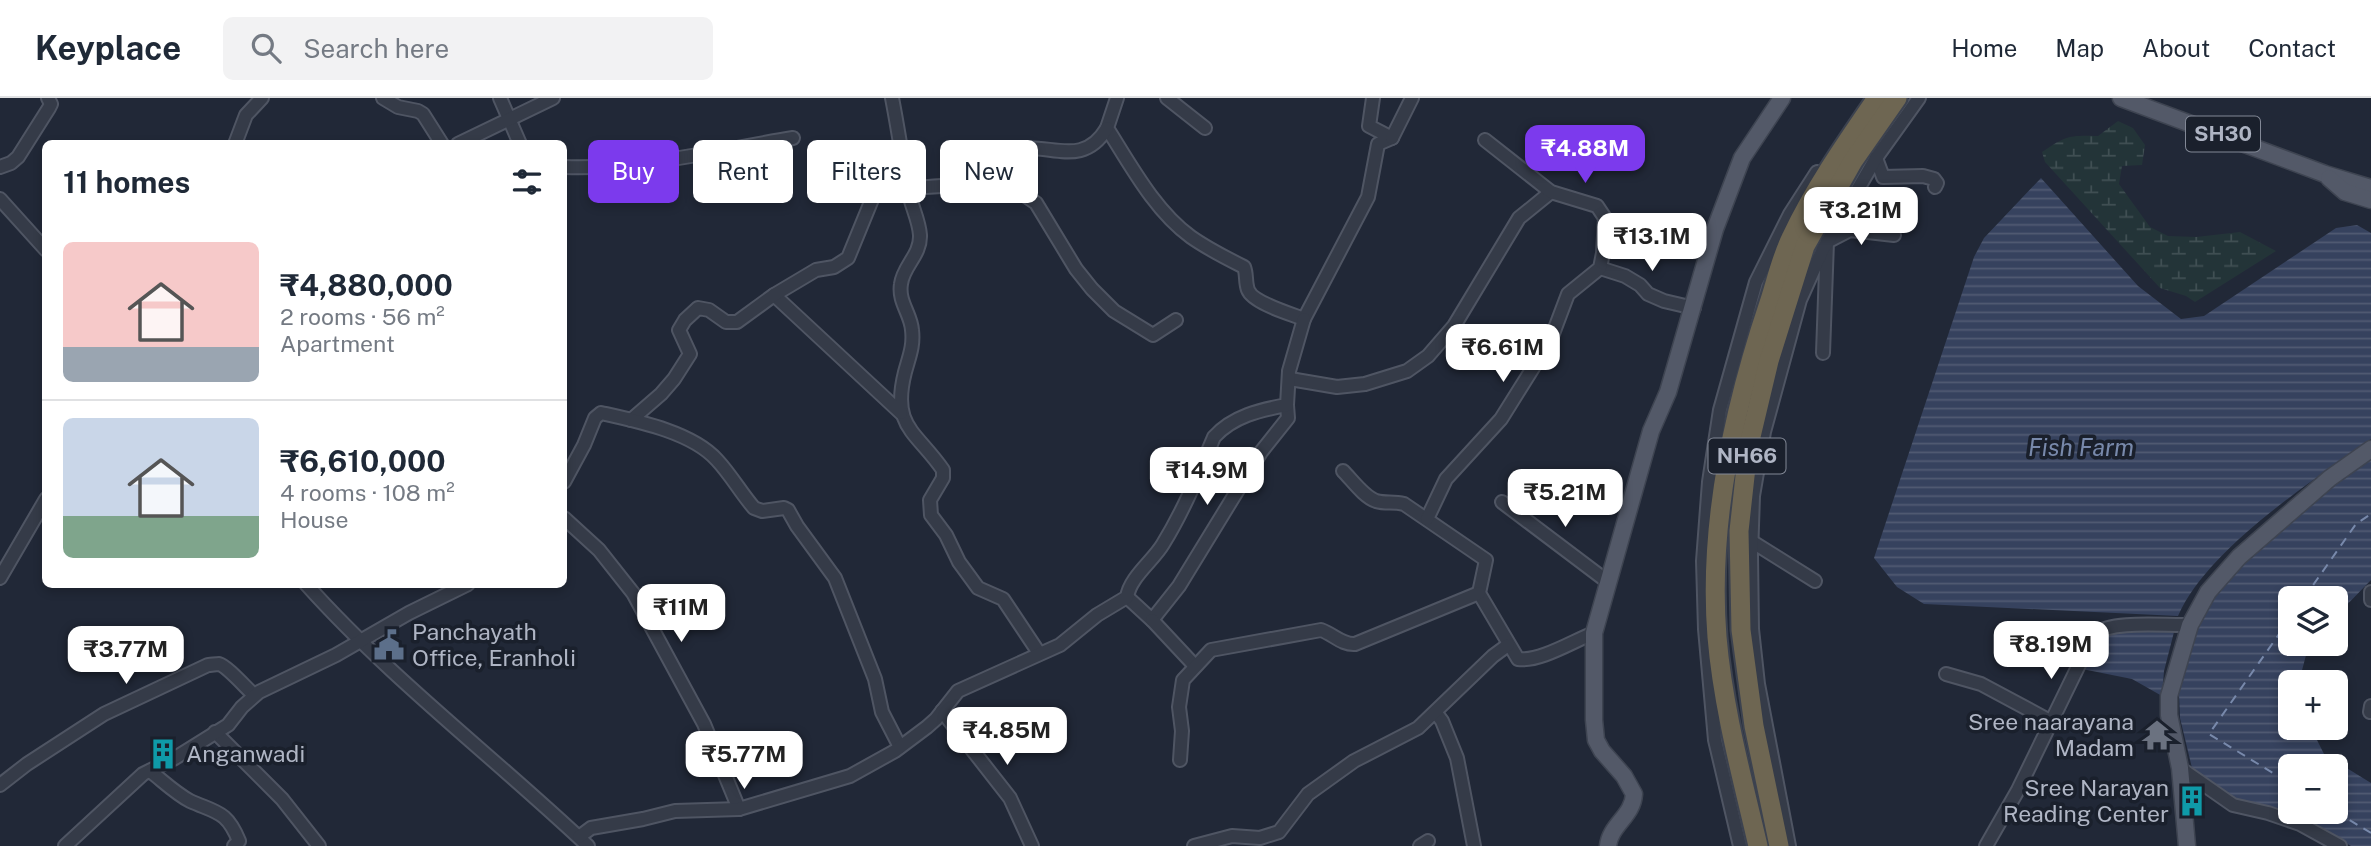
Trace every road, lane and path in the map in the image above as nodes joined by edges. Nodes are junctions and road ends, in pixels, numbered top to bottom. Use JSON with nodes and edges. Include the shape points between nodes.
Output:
{"nodes":[{"id":1,"x":48,"y":98,"type":"edge"},
{"id":2,"x":262,"y":98,"type":"edge"},
{"id":3,"x":383,"y":98,"type":"edge"},
{"id":4,"x":500,"y":98,"type":"edge"},
{"id":5,"x":553,"y":98,"type":"edge"},
{"id":6,"x":892,"y":98,"type":"edge"},
{"id":7,"x":1117,"y":98,"type":"edge"},
{"id":8,"x":1167,"y":98,"type":"edge"},
{"id":9,"x":1373,"y":98,"type":"edge"},
{"id":10,"x":1412,"y":98,"type":"edge"},
{"id":11,"x":1782,"y":98,"type":"edge"},
{"id":12,"x":1865,"y":98,"type":"edge"},
{"id":13,"x":1877,"y":98,"type":"edge"},
{"id":14,"x":1897,"y":98,"type":"edge"},
{"id":15,"x":1919,"y":98,"type":"edge"},
{"id":16,"x":2130,"y":99,"type":"edge"},
{"id":17,"x":510,"y":119,"type":"junction"},
{"id":18,"x":1107,"y":128,"type":"junction"},
{"id":19,"x":1205,"y":128,"type":"dead end"},
{"id":20,"x":793,"y":138,"type":"dead end"},
{"id":21,"x":1392,"y":138,"type":"junction"},
{"id":22,"x":237,"y":140,"type":"edge"},
{"id":23,"x":439,"y":140,"type":"edge"},
{"id":24,"x":466,"y":140,"type":"edge"},
{"id":25,"x":518,"y":140,"type":"edge"},
{"id":26,"x":899,"y":140,"type":"edge"},
{"id":27,"x":1485,"y":140,"type":"dead end"},
{"id":28,"x":1038,"y":149,"type":"edge"},
{"id":29,"x":1876,"y":159,"type":"junction"},
{"id":30,"x":0,"y":167,"type":"edge"},
{"id":31,"x":567,"y":167,"type":"edge"},
{"id":32,"x":2325,"y":174,"type":"junction"},
{"id":33,"x":1936,"y":187,"type":"dead end"},
{"id":34,"x":2371,"y":188,"type":"edge"},
{"id":35,"x":1551,"y":192,"type":"junction"},
{"id":36,"x":0,"y":199,"type":"edge"},
{"id":37,"x":2371,"y":200,"type":"edge"},
{"id":38,"x":871,"y":203,"type":"edge"},
{"id":39,"x":911,"y":203,"type":"edge"},
{"id":40,"x":1036,"y":203,"type":"edge"},
{"id":41,"x":1894,"y":235,"type":"dead end"},
{"id":42,"x":1827,"y":242,"type":"junction"},
{"id":43,"x":42,"y":246,"type":"edge"},
{"id":44,"x":1600,"y":268,"type":"junction"},
{"id":45,"x":774,"y":295,"type":"junction"},
{"id":46,"x":1694,"y":308,"type":"junction"},
{"id":47,"x":1304,"y":319,"type":"junction"},
{"id":48,"x":1176,"y":320,"type":"dead end"},
{"id":49,"x":1823,"y":354,"type":"dead end"},
{"id":50,"x":1290,"y":379,"type":"junction"},
{"id":51,"x":1287,"y":405,"type":"junction"},
{"id":52,"x":901,"y":413,"type":"junction"},
{"id":53,"x":631,"y":420,"type":"junction"},
{"id":54,"x":2371,"y":449,"type":"edge"},
{"id":55,"x":1343,"y":471,"type":"dead end"},
{"id":56,"x":567,"y":476,"type":"edge"},
{"id":57,"x":1502,"y":502,"type":"dead end"},
{"id":58,"x":42,"y":506,"type":"edge"},
{"id":59,"x":1427,"y":519,"type":"junction"},
{"id":60,"x":567,"y":521,"type":"edge"},
{"id":61,"x":1751,"y":541,"type":"junction"},
{"id":62,"x":0,"y":578,"type":"edge"},
{"id":63,"x":1815,"y":581,"type":"dead end"},
{"id":64,"x":1608,"y":582,"type":"junction"},
{"id":65,"x":310,"y":588,"type":"edge"},
{"id":66,"x":460,"y":588,"type":"edge"},
{"id":67,"x":2371,"y":592,"type":"edge"},
{"id":68,"x":1479,"y":593,"type":"junction"},
{"id":69,"x":1127,"y":597,"type":"junction"},
{"id":70,"x":2371,"y":600,"type":"edge"},
{"id":71,"x":1152,"y":620,"type":"junction"},
{"id":72,"x":2190,"y":625,"type":"junction"},
{"id":73,"x":1594,"y":633,"type":"junction"},
{"id":74,"x":361,"y":640,"type":"junction"},
{"id":75,"x":1508,"y":645,"type":"junction"},
{"id":76,"x":1039,"y":653,"type":"junction"},
{"id":77,"x":1195,"y":666,"type":"junction"},
{"id":78,"x":1946,"y":674,"type":"dead end"},
{"id":79,"x":254,"y":695,"type":"junction"},
{"id":80,"x":2371,"y":706,"type":"edge"},
{"id":81,"x":942,"y":711,"type":"junction"},
{"id":82,"x":2370,"y":712,"type":"edge"},
{"id":83,"x":1436,"y":713,"type":"junction"},
{"id":84,"x":2050,"y":720,"type":"junction"},
{"id":85,"x":215,"y":732,"type":"junction"},
{"id":86,"x":901,"y":747,"type":"junction"},
{"id":87,"x":1180,"y":760,"type":"dead end"},
{"id":88,"x":2180,"y":768,"type":"junction"},
{"id":89,"x":150,"y":771,"type":"junction"},
{"id":90,"x":0,"y":785,"type":"edge"},
{"id":91,"x":740,"y":809,"type":"junction"},
{"id":92,"x":583,"y":841,"type":"edge"},
{"id":93,"x":65,"y":846,"type":"edge"},
{"id":94,"x":234,"y":846,"type":"edge"},
{"id":95,"x":319,"y":846,"type":"edge"},
{"id":96,"x":1032,"y":846,"type":"edge"},
{"id":97,"x":1194,"y":846,"type":"edge"},
{"id":98,"x":1474,"y":846,"type":"edge"},
{"id":99,"x":1608,"y":846,"type":"edge"},
{"id":100,"x":1740,"y":846,"type":"edge"},
{"id":101,"x":1758,"y":846,"type":"edge"},
{"id":102,"x":1779,"y":846,"type":"edge"},
{"id":103,"x":1789,"y":846,"type":"edge"},
{"id":104,"x":1986,"y":846,"type":"edge"},
{"id":105,"x":2187,"y":846,"type":"edge"},
{"id":106,"x":2340,"y":846,"type":"edge"}],
"edges":[{"from":1,"to":30,"type":"street","via":[[50,108],[18,158]]},
{"from":2,"to":22,"type":"street","via":[[246,115]]},
{"from":3,"to":23,"type":"street","via":[[423,114]]},
{"from":4,"to":17,"type":"street"},
{"from":5,"to":17,"type":"street"},
{"from":6,"to":26,"type":"street"},
{"from":7,"to":18,"type":"street"},
{"from":8,"to":19,"type":"street"},
{"from":9,"to":21,"type":"street","via":[[1368,126]]},
{"from":10,"to":21,"type":"street"},
{"from":11,"to":46,"type":"main road","via":[[1742,158]]},
{"from":12,"to":100,"type":"street","via":[[1790,214],[1756,282],[1720,410],[1704,548],[1705,629],[1715,740]]},
{"from":13,"to":101,"type":"highway","number":"NH66","via":[[1838,153],[1790,240],[1730,439],[1719,534],[1717,639],[1729,718]]},
{"from":14,"to":102,"type":"highway","number":"NH66","via":[[1853,161],[1805,246],[1769,361],[1748,449],[1739,531],[1741,630],[1754,726]]},
{"from":15,"to":29,"type":"street"},
{"from":16,"to":32,"type":"main road","number":"SH30"},
{"from":17,"to":24,"type":"street"},
{"from":17,"to":25,"type":"street"},
{"from":18,"to":28,"type":"street","via":[[1087,149]]},
{"from":18,"to":47,"type":"street","via":[[1172,220],[1190,236],[1244,267],[1250,294]]},
{"from":20,"to":31,"type":"street","via":[[699,155]]},
{"from":21,"to":47,"type":"street","via":[[1378,144],[1367,197]]},
{"from":27,"to":35,"type":"street"},
{"from":29,"to":33,"type":"street","via":[[1883,177],[1923,176],[1934,179]]},
{"from":29,"to":42,"type":"street"},
{"from":32,"to":34,"type":"main road"},
{"from":32,"to":37,"type":"main road","number":"SH30","via":[[2345,192]]},
{"from":35,"to":44,"type":"street","via":[[1597,206],[1605,218]]},
{"from":35,"to":50,"type":"street","via":[[1519,218],[1454,326],[1428,356],[1407,371],[1374,382],[1337,387]]},
{"from":36,"to":43,"type":"street"},
{"from":38,"to":45,"type":"street","via":[[848,258],[834,267],[816,270]]},
{"from":39,"to":52,"type":"street","via":[[920,236],[917,254],[901,281],[901,298],[912,327],[912,351]]},
{"from":40,"to":48,"type":"street","via":[[1076,269],[1114,311],[1153,335]]},
{"from":41,"to":42,"type":"street","via":[[1850,230]]},
{"from":42,"to":49,"type":"street"},
{"from":42,"to":61,"type":"street","via":[[1800,300],[1771,405],[1753,496]]},
{"from":44,"to":46,"type":"street","via":[[1625,276],[1664,301]]},
{"from":44,"to":59,"type":"street","via":[[1568,294],[1551,339],[1508,408],[1446,479]]},
{"from":45,"to":52,"type":"street"},
{"from":45,"to":53,"type":"street","via":[[737,322],[726,322],[698,308],[679,330],[690,354],[661,394]]},
{"from":46,"to":64,"type":"main road","via":[[1651,431]]},
{"from":47,"to":50,"type":"street"},
{"from":50,"to":51,"type":"street"},
{"from":51,"to":69,"type":"street","via":[[1253,411],[1214,437],[1164,542]]},
{"from":51,"to":71,"type":"street","via":[[1288,418]]},
{"from":52,"to":76,"type":"street","via":[[917,441],[943,470],[930,500],[931,515],[978,588],[1003,599]]},
{"from":53,"to":56,"type":"street","via":[[601,412]]},
{"from":53,"to":86,"type":"street","via":[[672,433],[716,458],[754,508],[788,510],[835,578],[875,679],[882,712]]},
{"from":54,"to":72,"type":"main road","via":[[2313,491],[2239,557],[2208,592]]},
{"from":55,"to":59,"type":"street","via":[[1373,500],[1404,504]]},
{"from":57,"to":64,"type":"street"},
{"from":58,"to":62,"type":"street"},
{"from":59,"to":68,"type":"street","via":[[1486,559]]},
{"from":60,"to":91,"type":"street","via":[[599,550],[634,593],[704,724]]},
{"from":61,"to":63,"type":"street"},
{"from":61,"to":103,"type":"street","via":[[1758,684]]},
{"from":64,"to":73,"type":"main road"},
{"from":65,"to":74,"type":"street"},
{"from":66,"to":74,"type":"street"},
{"from":67,"to":70,"type":"street"},
{"from":68,"to":75,"type":"street"},
{"from":68,"to":77,"type":"street","via":[[1355,644],[1321,630],[1211,650]]},
{"from":69,"to":71,"type":"street"},
{"from":69,"to":76,"type":"street","via":[[1060,645]]},
{"from":71,"to":77,"type":"street"},
{"from":72,"to":84,"type":"street","via":[[2101,629],[2094,634]]},
{"from":72,"to":88,"type":"main road","via":[[2168,696]]},
{"from":73,"to":75,"type":"street","via":[[1524,660]]},
{"from":73,"to":99,"type":"main road","via":[[1596,740],[1634,794],[1634,802],[1611,834]]},
{"from":74,"to":79,"type":"street"},
{"from":74,"to":92,"type":"street"},
{"from":75,"to":83,"type":"street"},
{"from":76,"to":81,"type":"street","via":[[958,691]]},
{"from":77,"to":87,"type":"street","via":[[1183,680]]},
{"from":78,"to":84,"type":"street","via":[[1981,684]]},
{"from":79,"to":85,"type":"street"},
{"from":79,"to":90,"type":"street","via":[[226,667],[208,665],[93,721]]},
{"from":80,"to":82,"type":"street"},
{"from":81,"to":86,"type":"street"},
{"from":81,"to":96,"type":"street","via":[[1010,798]]},
{"from":83,"to":97,"type":"street","via":[[1308,794],[1279,832],[1260,838],[1232,836]]},
{"from":83,"to":98,"type":"street","via":[[1457,758]]},
{"from":84,"to":104,"type":"street"},
{"from":85,"to":89,"type":"street"},
{"from":85,"to":95,"type":"street","via":[[282,799]]},
{"from":86,"to":91,"type":"street","via":[[850,776]]},
{"from":88,"to":105,"type":"main road"},
{"from":88,"to":106,"type":"street","via":[[2233,805],[2300,824]]},
{"from":89,"to":93,"type":"street","via":[[124,789]]},
{"from":89,"to":94,"type":"street","via":[[165,785],[228,818],[239,841]]},
{"from":91,"to":92,"type":"street","via":[[675,811],[591,828]]}]}
